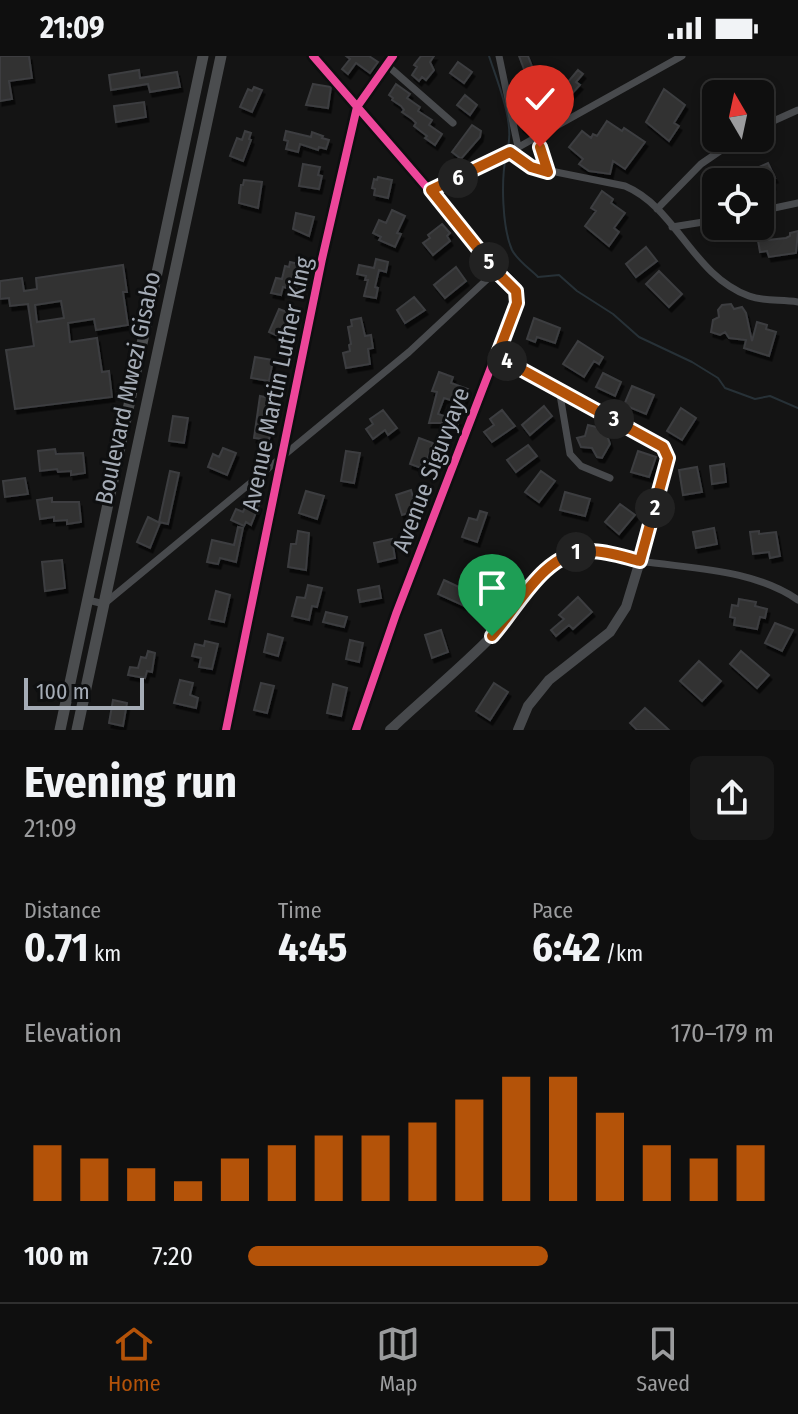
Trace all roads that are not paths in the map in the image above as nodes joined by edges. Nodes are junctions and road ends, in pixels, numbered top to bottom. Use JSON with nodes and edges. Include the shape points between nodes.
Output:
{"nodes":[{"id":1,"x":203,"y":56,"type":"edge"},
{"id":2,"x":221,"y":56,"type":"edge"},
{"id":3,"x":313,"y":56,"type":"edge"},
{"id":4,"x":499,"y":56,"type":"edge"},
{"id":5,"x":682,"y":56,"type":"edge"},
{"id":6,"x":389,"y":60,"type":"edge"},
{"id":7,"x":357,"y":107,"type":"junction"},
{"id":8,"x":798,"y":110,"type":"edge"},
{"id":9,"x":774,"y":121,"type":"edge"},
{"id":10,"x":453,"y":123,"type":"dead end"},
{"id":11,"x":538,"y":136,"type":"junction"},
{"id":12,"x":518,"y":147,"type":"junction"},
{"id":13,"x":509,"y":152,"type":"junction"},
{"id":14,"x":719,"y":152,"type":"edge"},
{"id":15,"x":548,"y":172,"type":"junction"},
{"id":16,"x":431,"y":190,"type":"junction"},
{"id":17,"x":798,"y":203,"type":"edge"},
{"id":18,"x":774,"y":208,"type":"edge"},
{"id":19,"x":657,"y":209,"type":"junction"},
{"id":20,"x":702,"y":222,"type":"edge"},
{"id":21,"x":672,"y":227,"type":"junction"},
{"id":22,"x":496,"y":271,"type":"junction"},
{"id":23,"x":796,"y":301,"type":"edge"},
{"id":24,"x":497,"y":356,"type":"junction"},
{"id":25,"x":135,"y":380,"type":"junction"},
{"id":26,"x":151,"y":385,"type":"junction"},
{"id":27,"x":559,"y":389,"type":"junction"},
{"id":28,"x":280,"y":460,"type":"junction"},
{"id":29,"x":610,"y":478,"type":"dead end"},
{"id":30,"x":640,"y":561,"type":"junction"},
{"id":31,"x":88,"y":600,"type":"junction"},
{"id":32,"x":798,"y":600,"type":"edge"},
{"id":33,"x":104,"y":604,"type":"junction"},
{"id":34,"x":60,"y":730,"type":"edge"},
{"id":35,"x":77,"y":730,"type":"edge"},
{"id":36,"x":226,"y":730,"type":"edge"},
{"id":37,"x":356,"y":730,"type":"edge"},
{"id":38,"x":390,"y":730,"type":"edge"},
{"id":39,"x":518,"y":730,"type":"edge"}],
"edges":[{"from":1,"to":25,"type":"main road","name":"Boulevard Mwezi Gisabo"},
{"from":2,"to":26,"type":"main road","name":"Boulevard Mwezi Gisabo"},
{"from":3,"to":7,"type":"street","name":"Avenue Siguvyaye"},
{"from":4,"to":12,"type":"street"},
{"from":5,"to":11,"type":"street"},
{"from":6,"to":7,"type":"street","name":"Avenue Martin Luther King"},
{"from":6,"to":10,"type":"street"},
{"from":7,"to":16,"type":"street","name":"Avenue Siguvyaye"},
{"from":7,"to":28,"type":"street","name":"Avenue Martin Luther King"},
{"from":8,"to":9,"type":"street"},
{"from":11,"to":12,"type":"street"},
{"from":11,"to":15,"type":"street"},
{"from":12,"to":13,"type":"street"},
{"from":13,"to":15,"type":"street"},
{"from":13,"to":16,"type":"street"},
{"from":14,"to":19,"type":"street"},
{"from":15,"to":19,"type":"street","via":[[625,186]]},
{"from":16,"to":22,"type":"street","name":"Avenue Siguvyaye"},
{"from":17,"to":18,"type":"street"},
{"from":19,"to":21,"type":"street"},
{"from":20,"to":21,"type":"street"},
{"from":21,"to":23,"type":"street","via":[[726,285],[765,301]]},
{"from":22,"to":24,"type":"street","name":"Avenue Siguvyaye","via":[[518,297]]},
{"from":22,"to":28,"type":"street"},
{"from":24,"to":27,"type":"street"},
{"from":24,"to":37,"type":"street","name":"Avenue Siguvyaye"},
{"from":25,"to":26,"type":"main road"},
{"from":25,"to":31,"type":"main road","name":"Boulevard Mwezi Gisabo"},
{"from":26,"to":33,"type":"main road","name":"Boulevard Mwezi Gisabo"},
{"from":27,"to":29,"type":"street","via":[[570,454],[581,466]]},
{"from":27,"to":30,"type":"street","via":[[666,449]]},
{"from":28,"to":33,"type":"street"},
{"from":28,"to":36,"type":"street","name":"Avenue Martin Luther King"},
{"from":30,"to":32,"type":"street","via":[[750,577]]},
{"from":30,"to":38,"type":"street","via":[[589,551],[557,561],[492,636]]},
{"from":30,"to":39,"type":"street","via":[[626,607],[610,632],[549,680],[528,706]]},
{"from":31,"to":33,"type":"street"},
{"from":31,"to":34,"type":"main road","name":"Boulevard Mwezi Gisabo"},
{"from":33,"to":35,"type":"main road","name":"Boulevard Mwezi Gisabo"}]}
